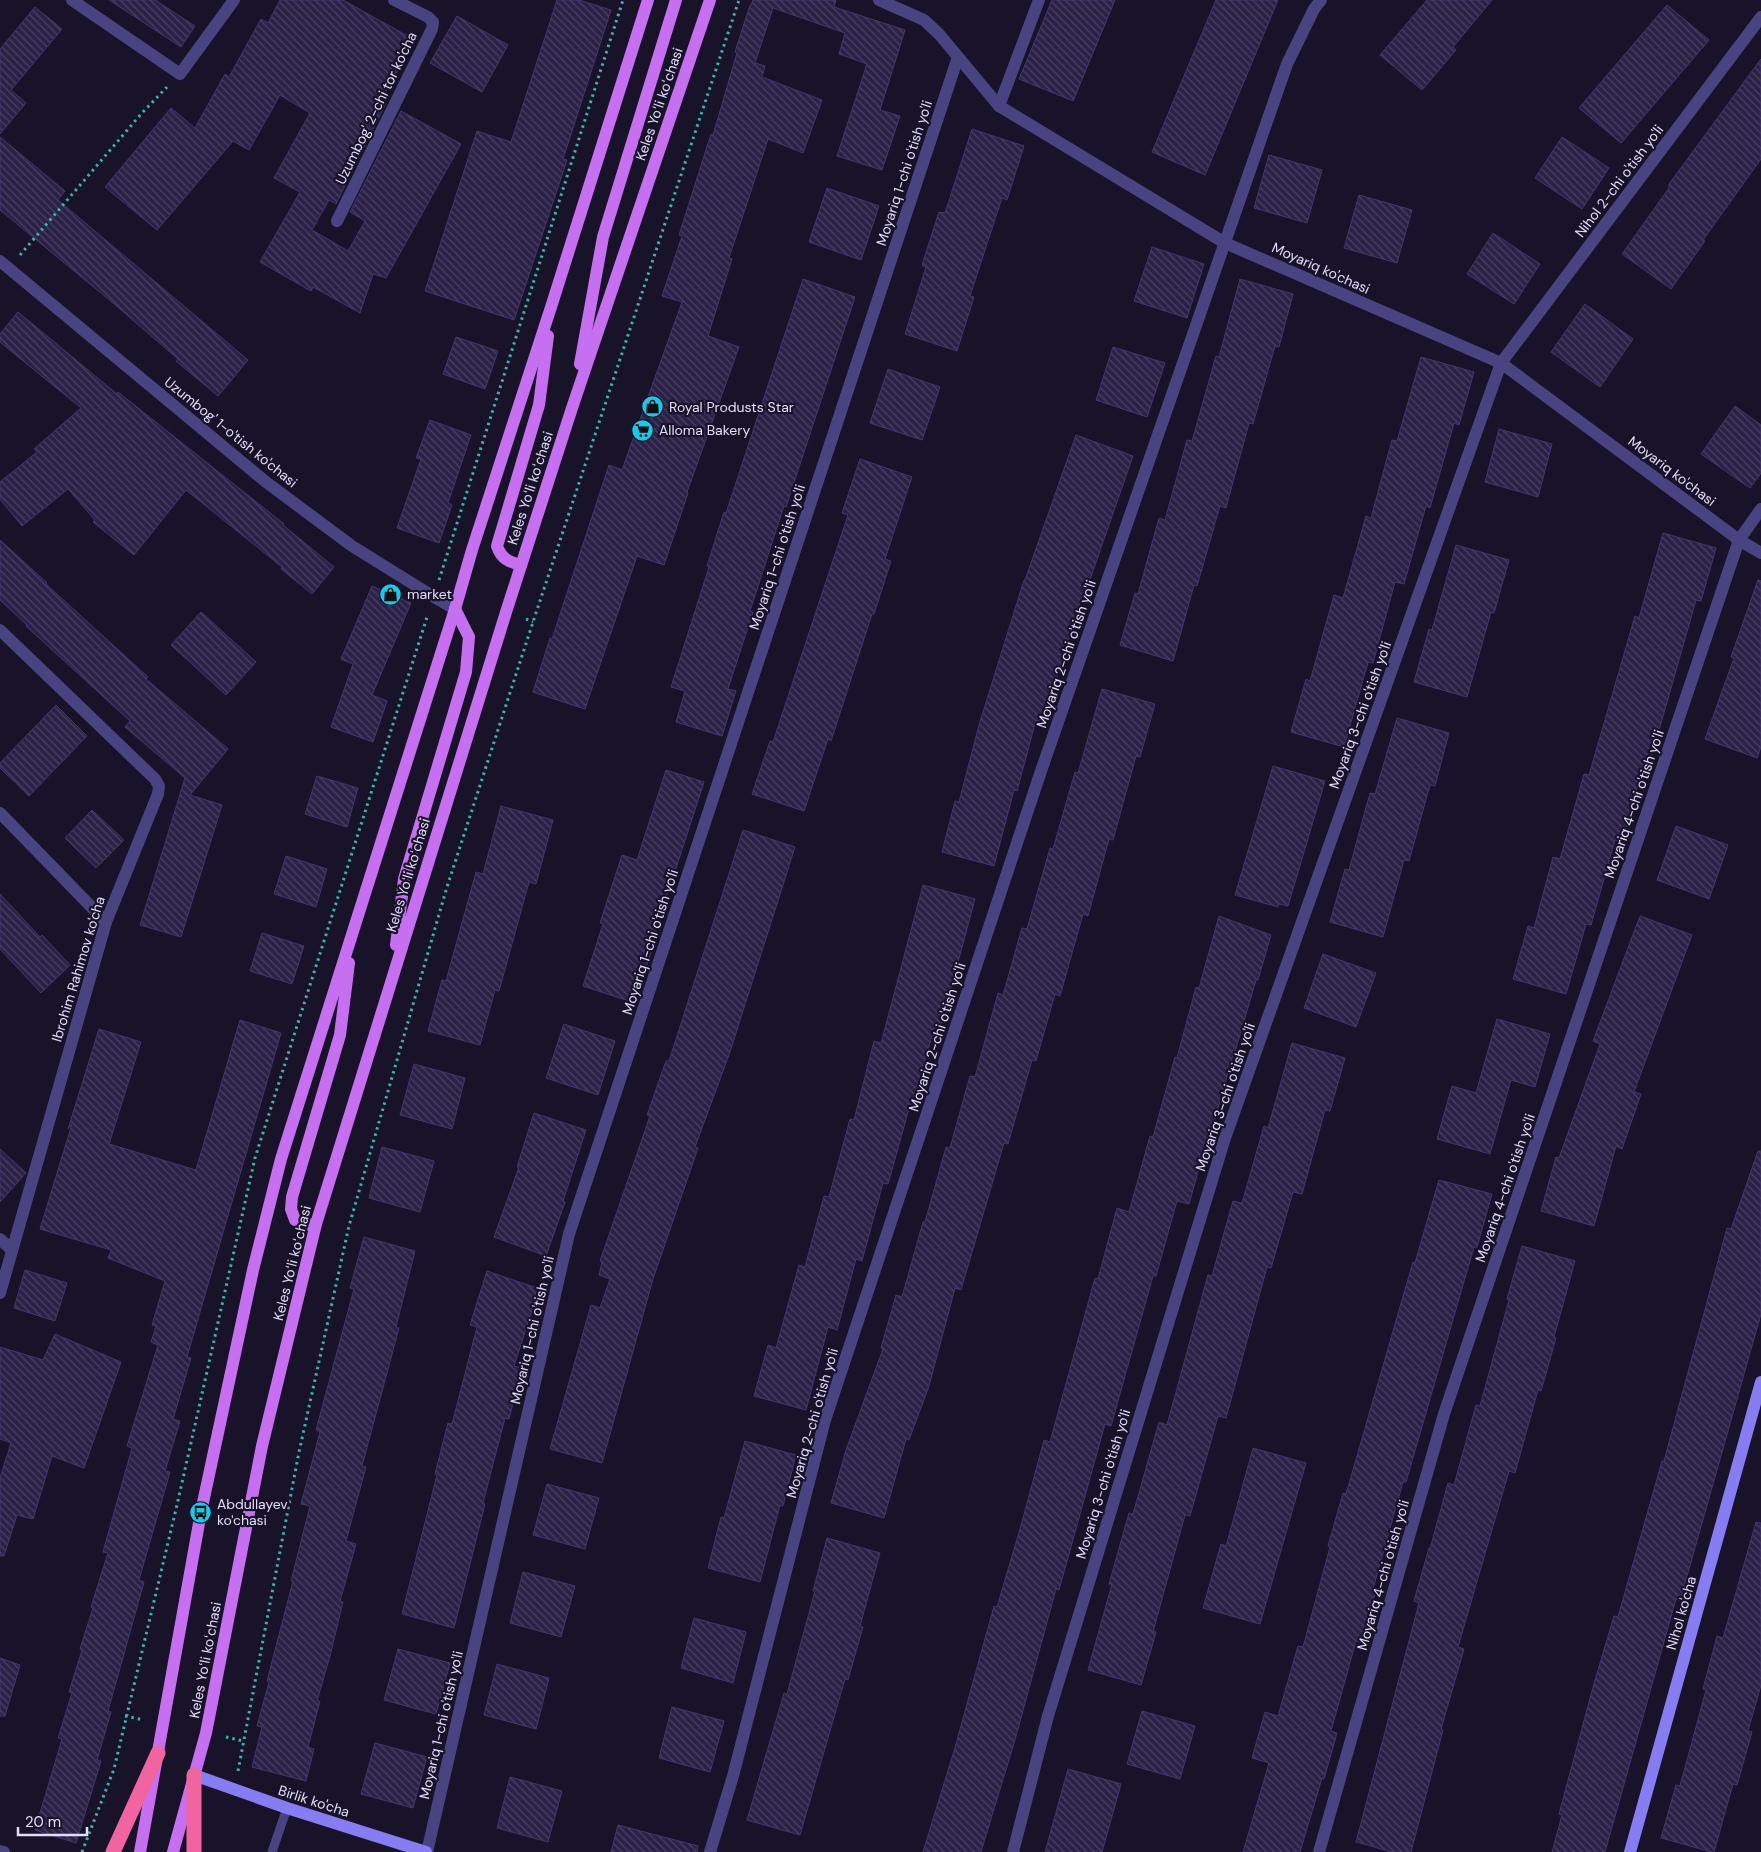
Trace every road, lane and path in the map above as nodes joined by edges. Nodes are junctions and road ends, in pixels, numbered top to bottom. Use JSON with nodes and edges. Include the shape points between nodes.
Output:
{"nodes":[{"id":1,"x":72,"y":0,"type":"edge"},
{"id":2,"x":234,"y":0,"type":"edge"},
{"id":3,"x":394,"y":0,"type":"edge"},
{"id":4,"x":648,"y":0,"type":"edge"},
{"id":5,"x":676,"y":0,"type":"edge"},
{"id":6,"x":738,"y":0,"type":"edge"},
{"id":7,"x":879,"y":0,"type":"edge"},
{"id":8,"x":1039,"y":0,"type":"edge"},
{"id":9,"x":1321,"y":0,"type":"edge"},
{"id":10,"x":710,"y":1,"type":"edge"},
{"id":11,"x":1761,"y":17,"type":"edge"},
{"id":12,"x":958,"y":56,"type":"junction"},
{"id":13,"x":180,"y":74,"type":"junction"},
{"id":14,"x":999,"y":106,"type":"junction"},
{"id":15,"x":337,"y":221,"type":"dead end"},
{"id":16,"x":1225,"y":243,"type":"junction"},
{"id":17,"x":3,"y":269,"type":"edge"},
{"id":18,"x":552,"y":304,"type":"junction"},
{"id":19,"x":1501,"y":363,"type":"junction"},
{"id":20,"x":572,"y":408,"type":"junction"},
{"id":21,"x":1761,"y":509,"type":"edge"},
{"id":22,"x":1739,"y":540,"type":"junction"},
{"id":23,"x":1761,"y":553,"type":"edge"},
{"id":24,"x":521,"y":565,"type":"junction"},
{"id":25,"x":455,"y":609,"type":"junction"},
{"id":26,"x":526,"y":619,"type":"dead end"},
{"id":27,"x":533,"y":622,"type":"junction"},
{"id":28,"x":0,"y":630,"type":"edge"},
{"id":29,"x":0,"y":813,"type":"edge"},
{"id":30,"x":106,"y":922,"type":"junction"},
{"id":31,"x":353,"y":931,"type":"junction"},
{"id":32,"x":391,"y":980,"type":"junction"},
{"id":33,"x":316,"y":1224,"type":"junction"},
{"id":34,"x":0,"y":1239,"type":"edge"},
{"id":35,"x":12,"y":1250,"type":"junction"},
{"id":36,"x":0,"y":1293,"type":"edge"},
{"id":37,"x":1761,"y":1382,"type":"edge"},
{"id":38,"x":125,"y":1716,"type":"dead end"},
{"id":39,"x":144,"y":1720,"type":"dead end"},
{"id":40,"x":226,"y":1737,"type":"dead end"},
{"id":41,"x":243,"y":1741,"type":"junction"},
{"id":42,"x":158,"y":1753,"type":"junction"},
{"id":43,"x":194,"y":1774,"type":"junction"},
{"id":44,"x":235,"y":1789,"type":"junction"},
{"id":45,"x":287,"y":1808,"type":"junction"},
{"id":46,"x":0,"y":1851,"type":"edge"},
{"id":47,"x":4,"y":1852,"type":"edge"},
{"id":48,"x":113,"y":1852,"type":"edge"},
{"id":49,"x":140,"y":1852,"type":"edge"},
{"id":50,"x":173,"y":1852,"type":"edge"},
{"id":51,"x":194,"y":1852,"type":"edge"},
{"id":52,"x":272,"y":1852,"type":"edge"},
{"id":53,"x":426,"y":1852,"type":"edge"},
{"id":54,"x":710,"y":1852,"type":"edge"},
{"id":55,"x":1013,"y":1852,"type":"edge"},
{"id":56,"x":1320,"y":1852,"type":"edge"},
{"id":57,"x":1630,"y":1852,"type":"edge"}],
"edges":[{"from":1,"to":13,"type":"street"},
{"from":2,"to":13,"type":"street"},
{"from":3,"to":15,"type":"street","name":"Uzumbog' 2-chi tor ko'cha","via":[[428,17],[433,22],[432,29]]},
{"from":4,"to":18,"type":"main road"},
{"from":5,"to":20,"type":"main road","via":[[603,238]]},
{"from":6,"to":27,"type":"path"},
{"from":7,"to":12,"type":"street","name":"Moyariq ko'chasi","via":[[924,20]]},
{"from":8,"to":14,"type":"street"},
{"from":9,"to":16,"type":"street","name":"Moyariq 2-chi o'tish yo'li","via":[[1287,64]]},
{"from":10,"to":20,"type":"main road","name":"Keles Yoʻli koʻchasi"},
{"from":11,"to":19,"type":"street","name":"Nihol 2-chi o'tish yo'li"},
{"from":12,"to":14,"type":"street","name":"Moyariq ko'chasi"},
{"from":12,"to":53,"type":"street","name":"Moyariq 1-chi o'tish yo'li","via":[[569,1234]]},
{"from":13,"to":17,"type":"path"},
{"from":14,"to":16,"type":"street","name":"Moyariq ko'chasi"},
{"from":16,"to":19,"type":"street","name":"Moyariq ko'chasi"},
{"from":16,"to":54,"type":"street","name":"Moyariq 2-chi o'tish yo'li","via":[[1042,771],[825,1420],[733,1776]]},
{"from":17,"to":25,"type":"street","name":"Uzumbog' 1-o'tish ko'chasi","via":[[266,482],[352,546]]},
{"from":18,"to":24,"type":"main road","via":[[539,405],[497,546],[500,556]]},
{"from":18,"to":25,"type":"main road"},
{"from":19,"to":22,"type":"street","name":"Moyariq ko'chasi"},
{"from":19,"to":55,"type":"street","name":"Moyariq 3-chi o'tish yo'li","via":[[1225,1138],[1048,1716]]},
{"from":20,"to":24,"type":"main road","name":"Keles Yoʻli koʻchasi"},
{"from":21,"to":22,"type":"street","name":"Moyariq 4-chi o'tish yo'li"},
{"from":22,"to":23,"type":"street","name":"Moyariq ko'chasi"},
{"from":22,"to":56,"type":"street","name":"Moyariq 4-chi o'tish yo'li","via":[[1444,1414]]},
{"from":24,"to":32,"type":"main road","name":"Keles Yoʻli koʻchasi"},
{"from":25,"to":31,"type":"main road"},
{"from":25,"to":32,"type":"main road","via":[[469,638],[466,672],[404,879]]},
{"from":26,"to":27,"type":"path"},
{"from":27,"to":41,"type":"path","via":[[447,887],[349,1226],[299,1452]]},
{"from":28,"to":30,"type":"street","name":"Ibrohim Rahimov ko'cha","via":[[160,786]]},
{"from":29,"to":30,"type":"street"},
{"from":30,"to":35,"type":"street","name":"Ibrohim Rahimov ko'cha"},
{"from":31,"to":33,"type":"main road","via":[[340,1035],[292,1197],[291,1209],[295,1220],[305,1225]]},
{"from":31,"to":42,"type":"main road","via":[[281,1159],[253,1270],[201,1512]]},
{"from":32,"to":33,"type":"main road","name":"Keles Yoʻli koʻchasi"},
{"from":33,"to":43,"type":"main road","name":"Keles Yoʻli koʻchasi","via":[[262,1446],[206,1733]]},
{"from":34,"to":35,"type":"street"},
{"from":35,"to":36,"type":"street","name":"Ibrohim Rahimov ko'cha"},
{"from":37,"to":57,"type":"street","name":"Nihol ko'cha"},
{"from":38,"to":39,"type":"path"},
{"from":40,"to":41,"type":"path"},
{"from":41,"to":44,"type":"path"},
{"from":42,"to":48,"type":"highway"},
{"from":42,"to":49,"type":"main road"},
{"from":43,"to":44,"type":"street","name":"Birlik ko'cha"},
{"from":43,"to":50,"type":"main road","name":"Keles Yoʻli koʻchasi"},
{"from":43,"to":51,"type":"highway"},
{"from":44,"to":45,"type":"street","name":"Birlik ko'cha"},
{"from":45,"to":52,"type":"lane"},
{"from":45,"to":53,"type":"street","name":"Birlik ko'cha"},
{"from":46,"to":47,"type":"street"}]}
